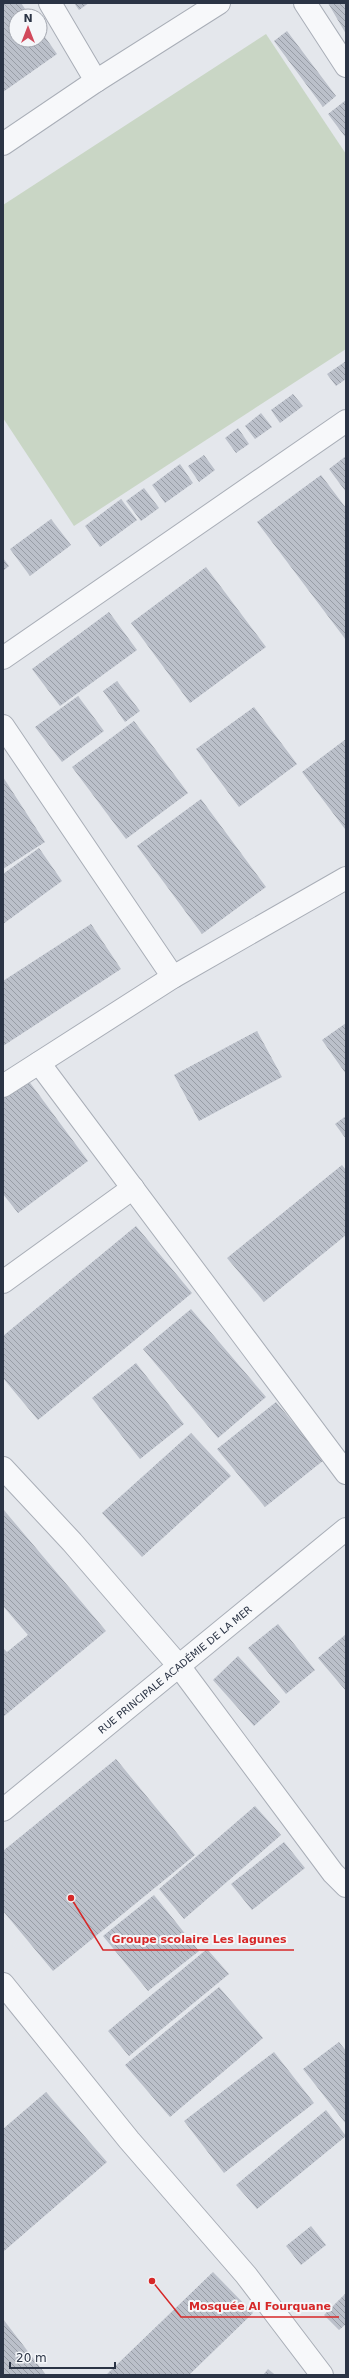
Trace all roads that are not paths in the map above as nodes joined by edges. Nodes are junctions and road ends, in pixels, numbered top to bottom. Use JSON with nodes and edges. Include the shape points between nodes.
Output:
{"nodes":[{"id":1,"x":50,"y":3,"type":"edge"},
{"id":2,"x":219,"y":3,"type":"edge"},
{"id":3,"x":306,"y":3,"type":"edge"},
{"id":4,"x":346,"y":66,"type":"edge"},
{"id":5,"x":96,"y":81,"type":"junction"},
{"id":6,"x":3,"y":144,"type":"edge"},
{"id":7,"x":346,"y":421,"type":"edge"},
{"id":8,"x":3,"y":658,"type":"edge"},
{"id":9,"x":3,"y":726,"type":"edge"},
{"id":10,"x":346,"y":878,"type":"edge"},
{"id":11,"x":173,"y":977,"type":"junction"},
{"id":12,"x":39,"y":1063,"type":"junction"},
{"id":13,"x":3,"y":1086,"type":"edge"},
{"id":14,"x":133,"y":1188,"type":"junction"},
{"id":15,"x":3,"y":1282,"type":"edge"},
{"id":16,"x":3,"y":1468,"type":"edge"},
{"id":17,"x":346,"y":1473,"type":"edge"},
{"id":18,"x":346,"y":1529,"type":"edge"},
{"id":19,"x":179,"y":1666,"type":"junction"},
{"id":20,"x":3,"y":1810,"type":"edge"},
{"id":21,"x":346,"y":1886,"type":"edge"},
{"id":22,"x":3,"y":1984,"type":"edge"},
{"id":23,"x":322,"y":2375,"type":"edge"}],
"edges":[{"from":1,"to":5,"type":"street"},
{"from":2,"to":5,"type":"street"},
{"from":3,"to":4,"type":"street"},
{"from":5,"to":6,"type":"street"},
{"from":7,"to":8,"type":"street"},
{"from":9,"to":11,"type":"street"},
{"from":10,"to":11,"type":"street"},
{"from":11,"to":12,"type":"street"},
{"from":12,"to":13,"type":"street"},
{"from":12,"to":14,"type":"street"},
{"from":14,"to":15,"type":"street"},
{"from":14,"to":17,"type":"street"},
{"from":16,"to":19,"type":"street","via":[[72,1542]]},
{"from":18,"to":19,"type":"street","name":"RUE PRINCIPALE ACADÉMIE DE LA MER"},
{"from":19,"to":20,"type":"street","name":"RUE PRINCIPALE ACADÉMIE DE LA MER"},
{"from":19,"to":21,"type":"street"},
{"from":22,"to":23,"type":"street","via":[[129,2140],[246,2275]]}]}
